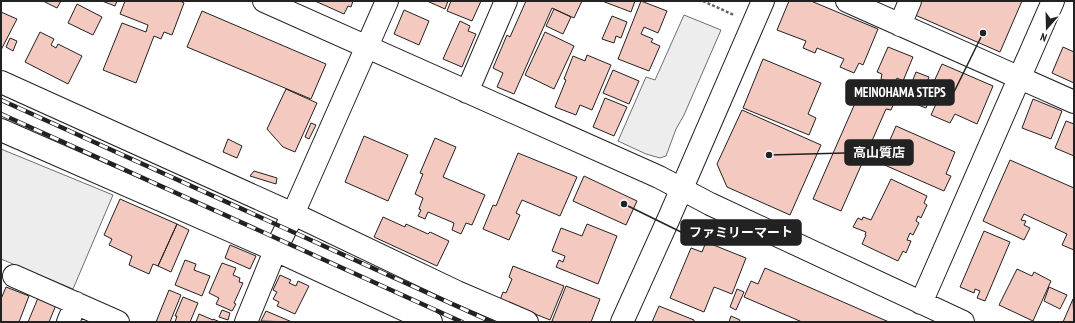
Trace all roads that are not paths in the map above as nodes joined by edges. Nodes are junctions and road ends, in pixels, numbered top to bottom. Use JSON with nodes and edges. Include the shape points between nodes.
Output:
{"nodes":[{"id":1,"x":264,"y":1,"type":"edge"},
{"id":2,"x":387,"y":1,"type":"edge"},
{"id":3,"x":506,"y":1,"type":"edge"},
{"id":4,"x":763,"y":1,"type":"edge"},
{"id":5,"x":847,"y":1,"type":"edge"},
{"id":6,"x":910,"y":1,"type":"edge"},
{"id":7,"x":1054,"y":1,"type":"edge"},
{"id":8,"x":900,"y":24,"type":"junction"},
{"id":9,"x":367,"y":46,"type":"junction"},
{"id":10,"x":1020,"y":78,"type":"junction"},
{"id":11,"x":1,"y":82,"type":"edge"},
{"id":12,"x":467,"y":92,"type":"junction"},
{"id":13,"x":1074,"y":102,"type":"edge"},
{"id":14,"x":1,"y":130,"type":"edge"},
{"id":15,"x":681,"y":190,"type":"junction"},
{"id":16,"x":293,"y":214,"type":"junction"},
{"id":17,"x":275,"y":251,"type":"junction"},
{"id":18,"x":14,"y":276,"type":"dead end"},
{"id":19,"x":921,"y":303,"type":"junction"},
{"id":20,"x":72,"y":312,"type":"edge"},
{"id":21,"x":118,"y":322,"type":"edge"},
{"id":22,"x":246,"y":322,"type":"edge"},
{"id":23,"x":431,"y":322,"type":"edge"},
{"id":24,"x":527,"y":322,"type":"edge"},
{"id":25,"x":622,"y":322,"type":"edge"},
{"id":26,"x":963,"y":322,"type":"edge"}],
"edges":[{"from":1,"to":9,"type":"street"},
{"from":2,"to":9,"type":"street"},
{"from":3,"to":12,"type":"street"},
{"from":4,"to":15,"type":"street"},
{"from":5,"to":8,"type":"street"},
{"from":6,"to":8,"type":"street"},
{"from":7,"to":10,"type":"street"},
{"from":8,"to":10,"type":"street"},
{"from":9,"to":12,"type":"street"},
{"from":9,"to":16,"type":"street"},
{"from":10,"to":13,"type":"street"},
{"from":10,"to":19,"type":"street"},
{"from":11,"to":16,"type":"street"},
{"from":12,"to":15,"type":"street","via":[[659,177]]},
{"from":14,"to":17,"type":"street"},
{"from":15,"to":19,"type":"street"},
{"from":15,"to":25,"type":"street"},
{"from":16,"to":17,"type":"street"},
{"from":16,"to":24,"type":"street","via":[[457,292]]},
{"from":17,"to":22,"type":"street"},
{"from":17,"to":23,"type":"street"},
{"from":18,"to":20,"type":"street"},
{"from":19,"to":26,"type":"street"},
{"from":20,"to":21,"type":"street"}]}
